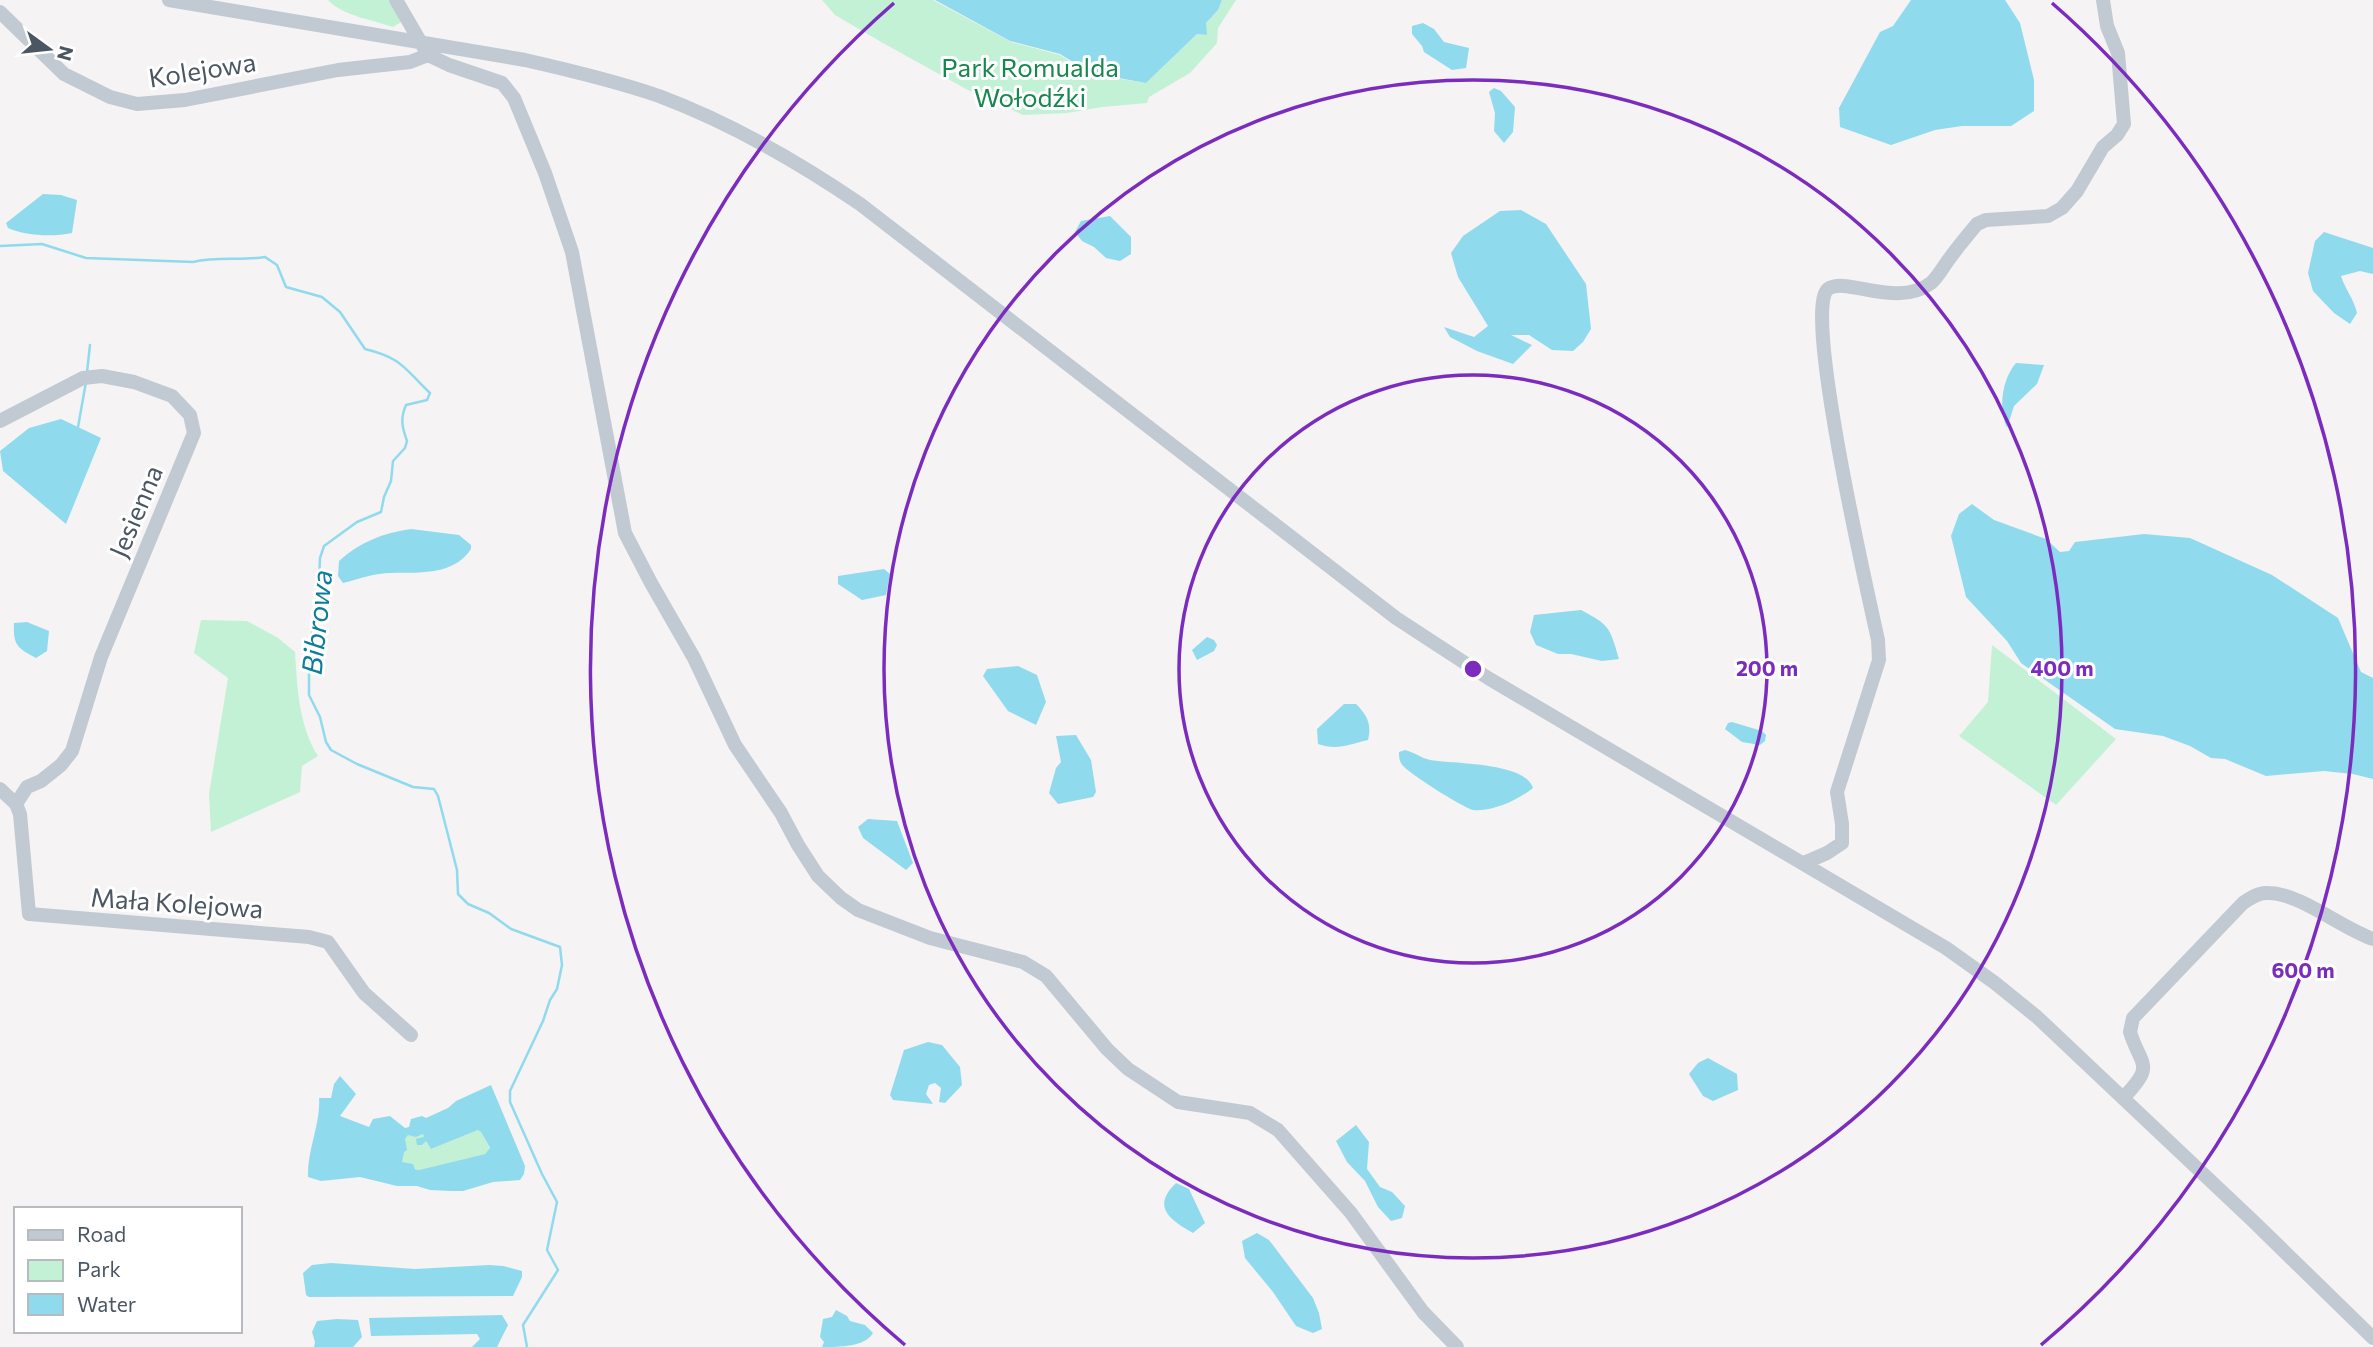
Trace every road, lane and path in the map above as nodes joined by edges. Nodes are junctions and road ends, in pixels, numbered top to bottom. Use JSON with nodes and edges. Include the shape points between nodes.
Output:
{"nodes":[{"id":1,"x":169,"y":0,"type":"edge"},
{"id":2,"x":396,"y":0,"type":"edge"},
{"id":3,"x":2103,"y":0,"type":"edge"},
{"id":4,"x":0,"y":12,"type":"edge"},
{"id":5,"x":424,"y":49,"type":"junction"},
{"id":6,"x":0,"y":421,"type":"edge"},
{"id":7,"x":0,"y":789,"type":"edge"},
{"id":8,"x":16,"y":804,"type":"junction"},
{"id":9,"x":1804,"y":863,"type":"junction"},
{"id":10,"x":2373,"y":939,"type":"edge"},
{"id":11,"x":411,"y":1035,"type":"dead end"},
{"id":12,"x":2123,"y":1098,"type":"junction"},
{"id":13,"x":2373,"y":1338,"type":"edge"},
{"id":14,"x":1457,"y":1347,"type":"edge"}],
"edges":[{"from":1,"to":5,"type":"street"},
{"from":2,"to":5,"type":"street"},
{"from":3,"to":9,"type":"street","via":[[2106,26],[2119,53],[2124,124],[2062,208],[2048,216],[1977,224],[1933,282],[1916,292],[1839,286],[1822,297],[1831,409],[1879,660],[1837,792],[1842,843]]},
{"from":4,"to":5,"type":"street","name":"Kolejowa","via":[[64,74],[110,97],[137,104],[410,62]]},
{"from":5,"to":9,"type":"street","via":[[525,60],[658,96],[803,165],[871,212],[1396,618],[1489,678]]},
{"from":5,"to":14,"type":"street","via":[[449,65],[502,83],[514,98],[572,252],[625,533],[694,658],[735,745],[818,876],[858,910],[930,938],[1035,969],[1128,1069],[1178,1102],[1250,1113],[1278,1130],[1352,1213],[1423,1312]]},
{"from":6,"to":8,"type":"street","name":"Jesienna","via":[[83,379],[102,376],[172,396],[190,415],[194,433],[102,657],[72,751],[61,765],[27,787]]},
{"from":7,"to":8,"type":"street"},
{"from":8,"to":11,"type":"street","name":"Mała Kolejowa","via":[[29,914],[328,942],[364,993]]},
{"from":9,"to":12,"type":"street","via":[[1946,948],[1995,983]]},
{"from":10,"to":12,"type":"street","via":[[2285,896],[2266,892],[2254,896],[2133,1018],[2130,1032],[2142,1070]]},
{"from":12,"to":13,"type":"street"}]}
